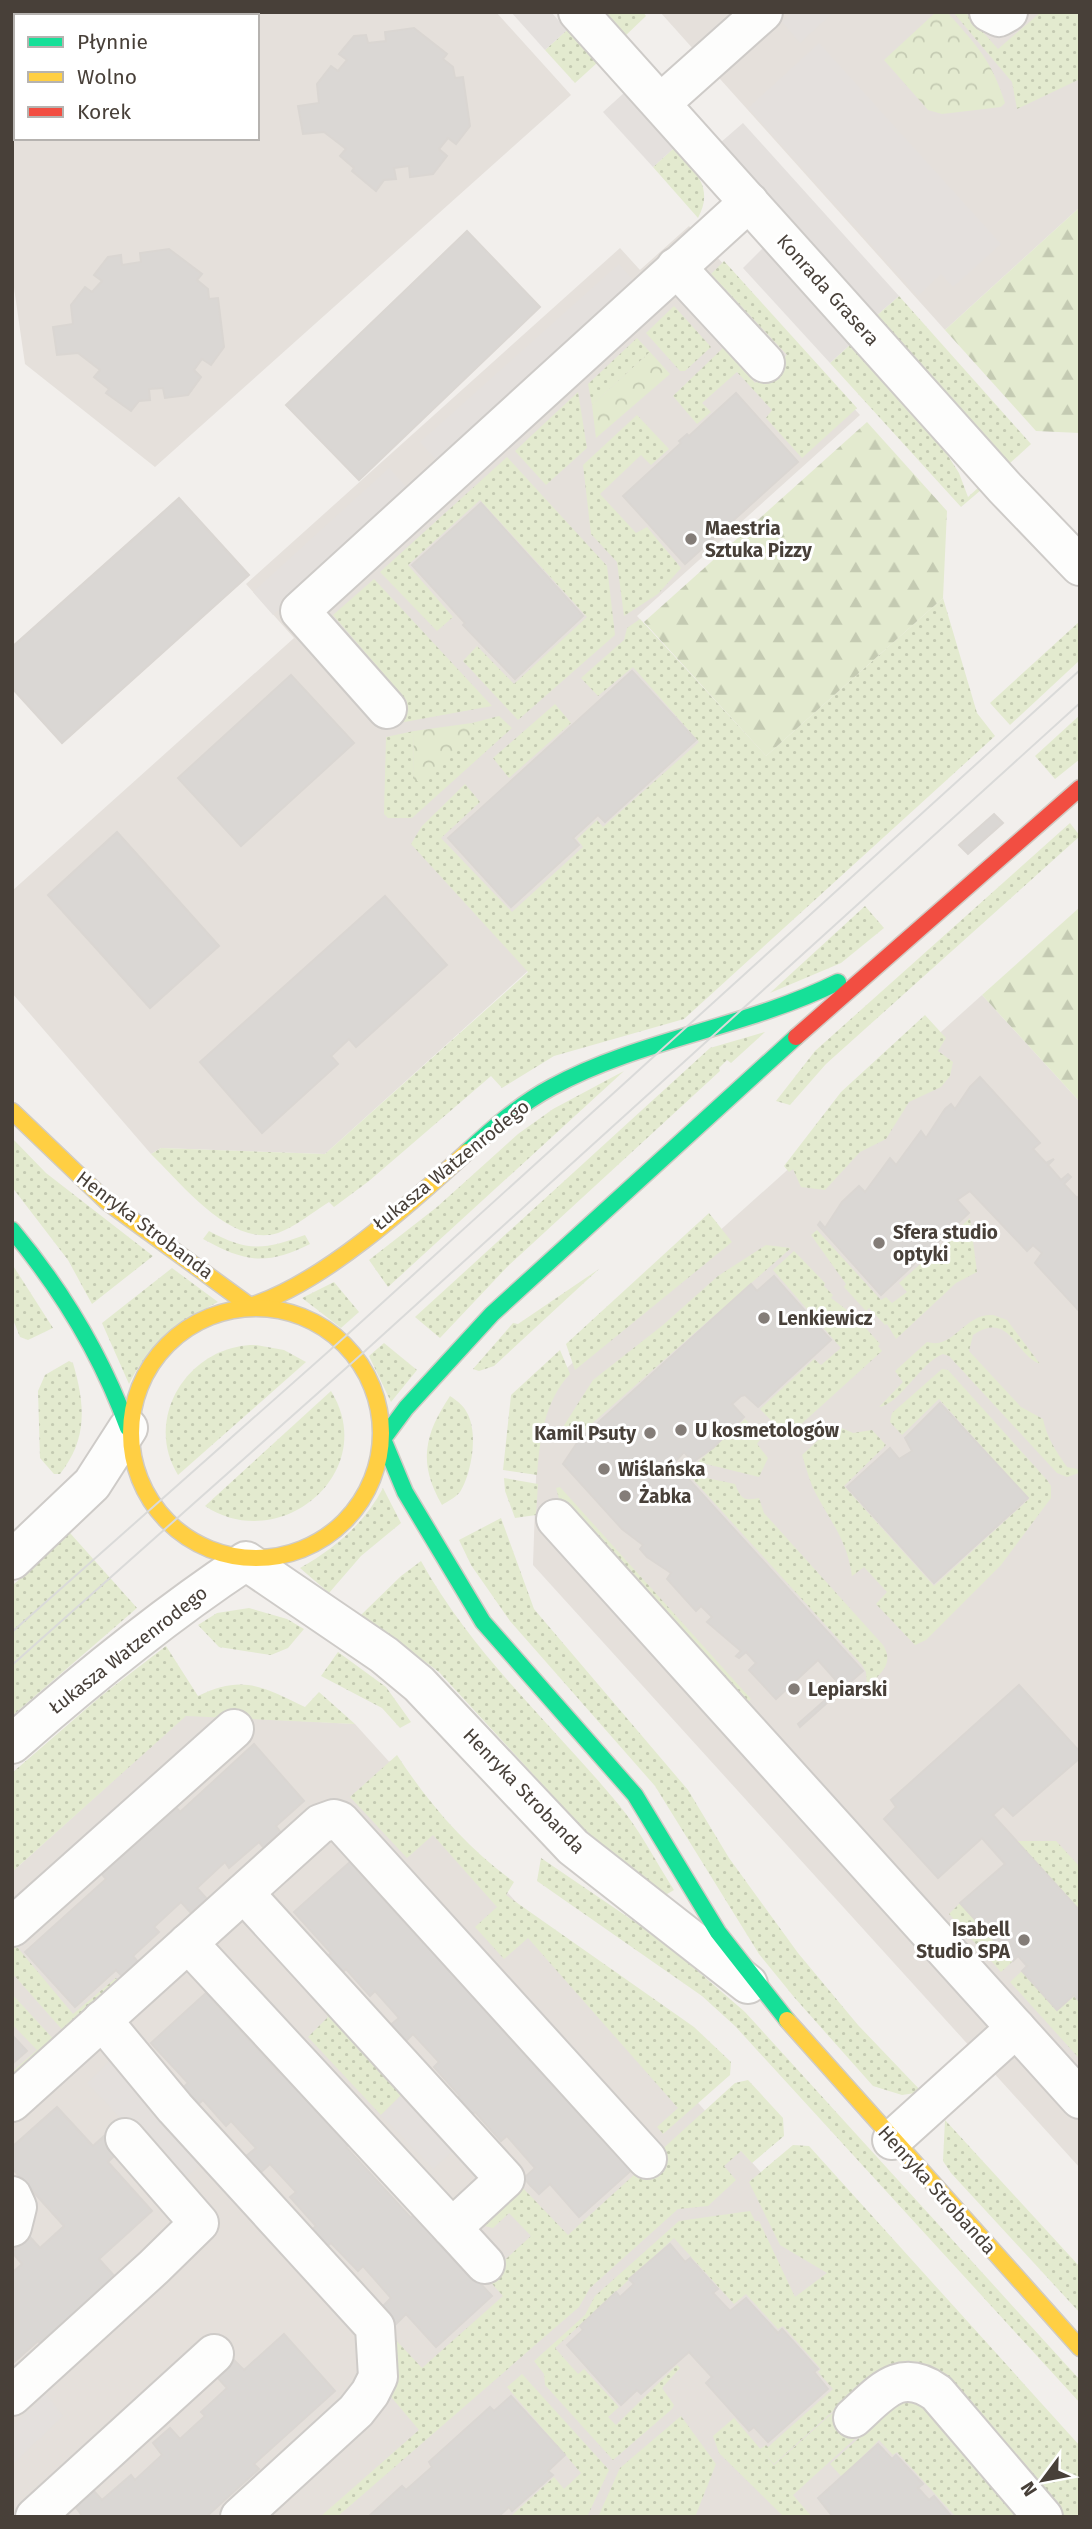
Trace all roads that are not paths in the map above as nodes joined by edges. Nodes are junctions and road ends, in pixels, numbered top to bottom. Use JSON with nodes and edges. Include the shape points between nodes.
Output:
{"nodes":[{"id":1,"x":578,"y":12,"type":"edge"},
{"id":2,"x":763,"y":12,"type":"edge"},
{"id":3,"x":989,"y":12,"type":"edge"},
{"id":4,"x":1008,"y":12,"type":"edge"},
{"id":5,"x":661,"y":103,"type":"junction"},
{"id":6,"x":749,"y":202,"type":"junction"},
{"id":7,"x":676,"y":267,"type":"junction"},
{"id":8,"x":765,"y":363,"type":"dead end"},
{"id":9,"x":1080,"y":566,"type":"edge"},
{"id":10,"x":387,"y":709,"type":"dead end"},
{"id":11,"x":1080,"y":788,"type":"edge"},
{"id":12,"x":894,"y":948,"type":"junction"},
{"id":13,"x":12,"y":1111,"type":"edge"},
{"id":14,"x":12,"y":1230,"type":"edge"},
{"id":15,"x":250,"y":1306,"type":"junction"},
{"id":16,"x":128,"y":1428,"type":"junction"},
{"id":17,"x":383,"y":1439,"type":"junction"},
{"id":18,"x":555,"y":1519,"type":"dead end"},
{"id":19,"x":12,"y":1560,"type":"edge"},
{"id":20,"x":246,"y":1561,"type":"junction"},
{"id":21,"x":233,"y":1729,"type":"dead end"},
{"id":22,"x":12,"y":1744,"type":"edge"},
{"id":23,"x":244,"y":1893,"type":"junction"},
{"id":24,"x":12,"y":1927,"type":"edge"},
{"id":25,"x":188,"y":1943,"type":"junction"},
{"id":26,"x":102,"y":2020,"type":"junction"},
{"id":27,"x":1016,"y":2028,"type":"junction"},
{"id":28,"x":795,"y":2030,"type":"junction"},
{"id":29,"x":1075,"y":2084,"type":"edge"},
{"id":30,"x":12,"y":2102,"type":"edge"},
{"id":31,"x":125,"y":2138,"type":"dead end"},
{"id":32,"x":892,"y":2140,"type":"junction"},
{"id":33,"x":647,"y":2159,"type":"dead end"},
{"id":34,"x":243,"y":2182,"type":"junction"},
{"id":35,"x":12,"y":2196,"type":"edge"},
{"id":36,"x":199,"y":2223,"type":"junction"},
{"id":37,"x":12,"y":2227,"type":"edge"},
{"id":38,"x":452,"y":2228,"type":"junction"},
{"id":39,"x":485,"y":2264,"type":"dead end"},
{"id":40,"x":1080,"y":2348,"type":"edge"},
{"id":41,"x":214,"y":2354,"type":"dead end"},
{"id":42,"x":12,"y":2396,"type":"edge"},
{"id":43,"x":853,"y":2418,"type":"dead end"},
{"id":44,"x":35,"y":2517,"type":"edge"},
{"id":45,"x":240,"y":2517,"type":"edge"},
{"id":46,"x":1043,"y":2517,"type":"edge"}],
"edges":[{"from":1,"to":5,"type":"street","name":"Konrada Grasera"},
{"from":2,"to":5,"type":"street"},
{"from":3,"to":4,"type":"street","via":[[999,17]]},
{"from":5,"to":6,"type":"street","name":"Konrada Grasera"},
{"from":6,"to":7,"type":"street"},
{"from":6,"to":9,"type":"street","name":"Konrada Grasera"},
{"from":7,"to":8,"type":"street"},
{"from":7,"to":10,"type":"street","via":[[300,611]]},
{"from":11,"to":12,"type":"street","name":"Łukasza Watzenrodego"},
{"from":12,"to":15,"type":"street","name":"Łukasza Watzenrodego","via":[[819,993],[596,1065],[551,1087],[509,1113],[422,1192],[298,1287]]},
{"from":12,"to":17,"type":"street","name":"Łukasza Watzenrodego","via":[[492,1314]]},
{"from":13,"to":15,"type":"street","name":"Henryka Strobanda","via":[[90,1187]]},
{"from":14,"to":16,"type":"street","via":[[81,1326],[119,1400]]},
{"from":15,"to":16,"type":"street","via":[[202,1321],[168,1345],[146,1373]]},
{"from":15,"to":17,"type":"street","via":[[289,1311],[322,1328],[338,1343],[370,1386]]},
{"from":16,"to":19,"type":"street","via":[[92,1484]]},
{"from":16,"to":20,"type":"street","via":[[135,1465],[161,1513],[201,1546]]},
{"from":17,"to":20,"type":"street","via":[[369,1487],[339,1527],[300,1550]]},
{"from":17,"to":28,"type":"street","name":"Henryka Strobanda","via":[[405,1492],[483,1622],[635,1795],[718,1932]]},
{"from":18,"to":27,"type":"street"},
{"from":20,"to":22,"type":"street","name":"Łukasza Watzenrodego","via":[[94,1672]]},
{"from":20,"to":28,"type":"street","name":"Henryka Strobanda","via":[[419,1684],[573,1847],[702,1945]]},
{"from":21,"to":24,"type":"street"},
{"from":23,"to":25,"type":"street"},
{"from":23,"to":33,"type":"street","via":[[320,1824],[328,1819],[340,1821]]},
{"from":23,"to":38,"type":"street","via":[[505,2179]]},
{"from":25,"to":26,"type":"street"},
{"from":25,"to":38,"type":"street"},
{"from":26,"to":30,"type":"street"},
{"from":26,"to":34,"type":"street"},
{"from":27,"to":29,"type":"street"},
{"from":27,"to":32,"type":"street"},
{"from":28,"to":32,"type":"street","name":"Henryka Strobanda"},
{"from":31,"to":36,"type":"street"},
{"from":32,"to":40,"type":"street","name":"Henryka Strobanda"},
{"from":34,"to":36,"type":"street"},
{"from":34,"to":45,"type":"street","via":[[375,2327],[379,2359],[378,2377],[356,2412]]},
{"from":35,"to":37,"type":"street","via":[[18,2207]]},
{"from":36,"to":42,"type":"street"},
{"from":38,"to":39,"type":"street"},
{"from":41,"to":44,"type":"street"},
{"from":43,"to":46,"type":"street","via":[[895,2384],[923,2384],[945,2403]]}]}
